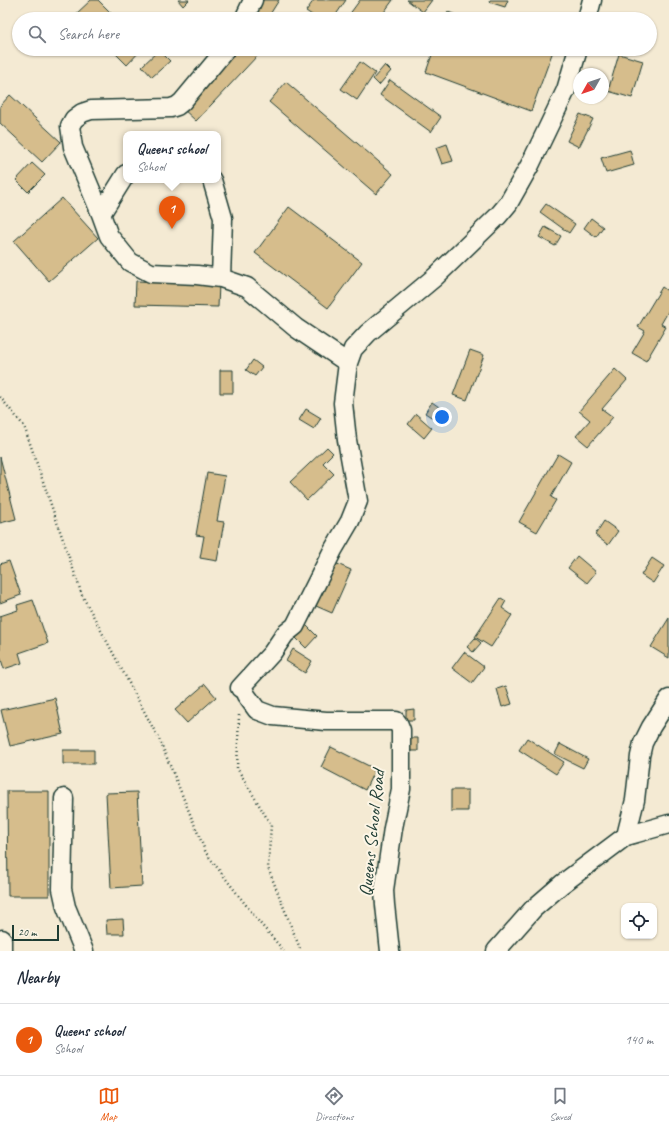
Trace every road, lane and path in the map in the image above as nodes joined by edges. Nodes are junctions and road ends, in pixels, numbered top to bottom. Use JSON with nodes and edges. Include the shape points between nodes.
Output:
{"nodes":[{"id":1,"x":253,"y":0,"type":"edge"},
{"id":2,"x":592,"y":0,"type":"edge"},
{"id":3,"x":247,"y":12,"type":"edge"},
{"id":4,"x":589,"y":12,"type":"edge"},
{"id":5,"x":220,"y":56,"type":"edge"},
{"id":6,"x":576,"y":56,"type":"edge"},
{"id":7,"x":123,"y":179,"type":"edge"},
{"id":8,"x":213,"y":183,"type":"edge"},
{"id":9,"x":101,"y":214,"type":"junction"},
{"id":10,"x":221,"y":278,"type":"junction"},
{"id":11,"x":348,"y":363,"type":"junction"},
{"id":12,"x":0,"y":397,"type":"edge"},
{"id":13,"x":240,"y":688,"type":"junction"},
{"id":14,"x":669,"y":699,"type":"edge"},
{"id":15,"x":64,"y":798,"type":"dead end"},
{"id":16,"x":669,"y":824,"type":"edge"},
{"id":17,"x":626,"y":836,"type":"junction"},
{"id":18,"x":84,"y":951,"type":"edge"},
{"id":19,"x":284,"y":951,"type":"edge"},
{"id":20,"x":301,"y":951,"type":"edge"},
{"id":21,"x":390,"y":951,"type":"edge"},
{"id":22,"x":496,"y":951,"type":"edge"}],
"edges":[{"from":1,"to":3,"type":"street"},
{"from":2,"to":4,"type":"street"},
{"from":5,"to":9,"type":"street","via":[[177,106],[91,110],[74,119],[70,126],[73,147]]},
{"from":6,"to":11,"type":"street","via":[[566,90],[508,204],[435,277],[368,333],[353,349]]},
{"from":7,"to":9,"type":"street"},
{"from":8,"to":10,"type":"street","via":[[223,218]]},
{"from":9,"to":10,"type":"street","via":[[109,236],[130,262],[151,273]]},
{"from":10,"to":11,"type":"street","via":[[246,287],[296,328]]},
{"from":11,"to":13,"type":"street","via":[[343,403],[358,501],[295,626],[285,634]]},
{"from":12,"to":19,"type":"path","via":[[24,426],[82,595],[160,741],[206,853]]},
{"from":13,"to":20,"type":"path","via":[[238,768],[271,825],[268,868]]},
{"from":13,"to":21,"type":"street","name":"Queens School Road","via":[[257,710],[273,716],[326,721],[396,721],[399,725],[401,789],[384,890]]},
{"from":14,"to":17,"type":"street","via":[[644,743]]},
{"from":15,"to":18,"type":"street","via":[[62,889],[66,907]]},
{"from":16,"to":17,"type":"street"},
{"from":17,"to":22,"type":"street","via":[[533,909]]}]}
